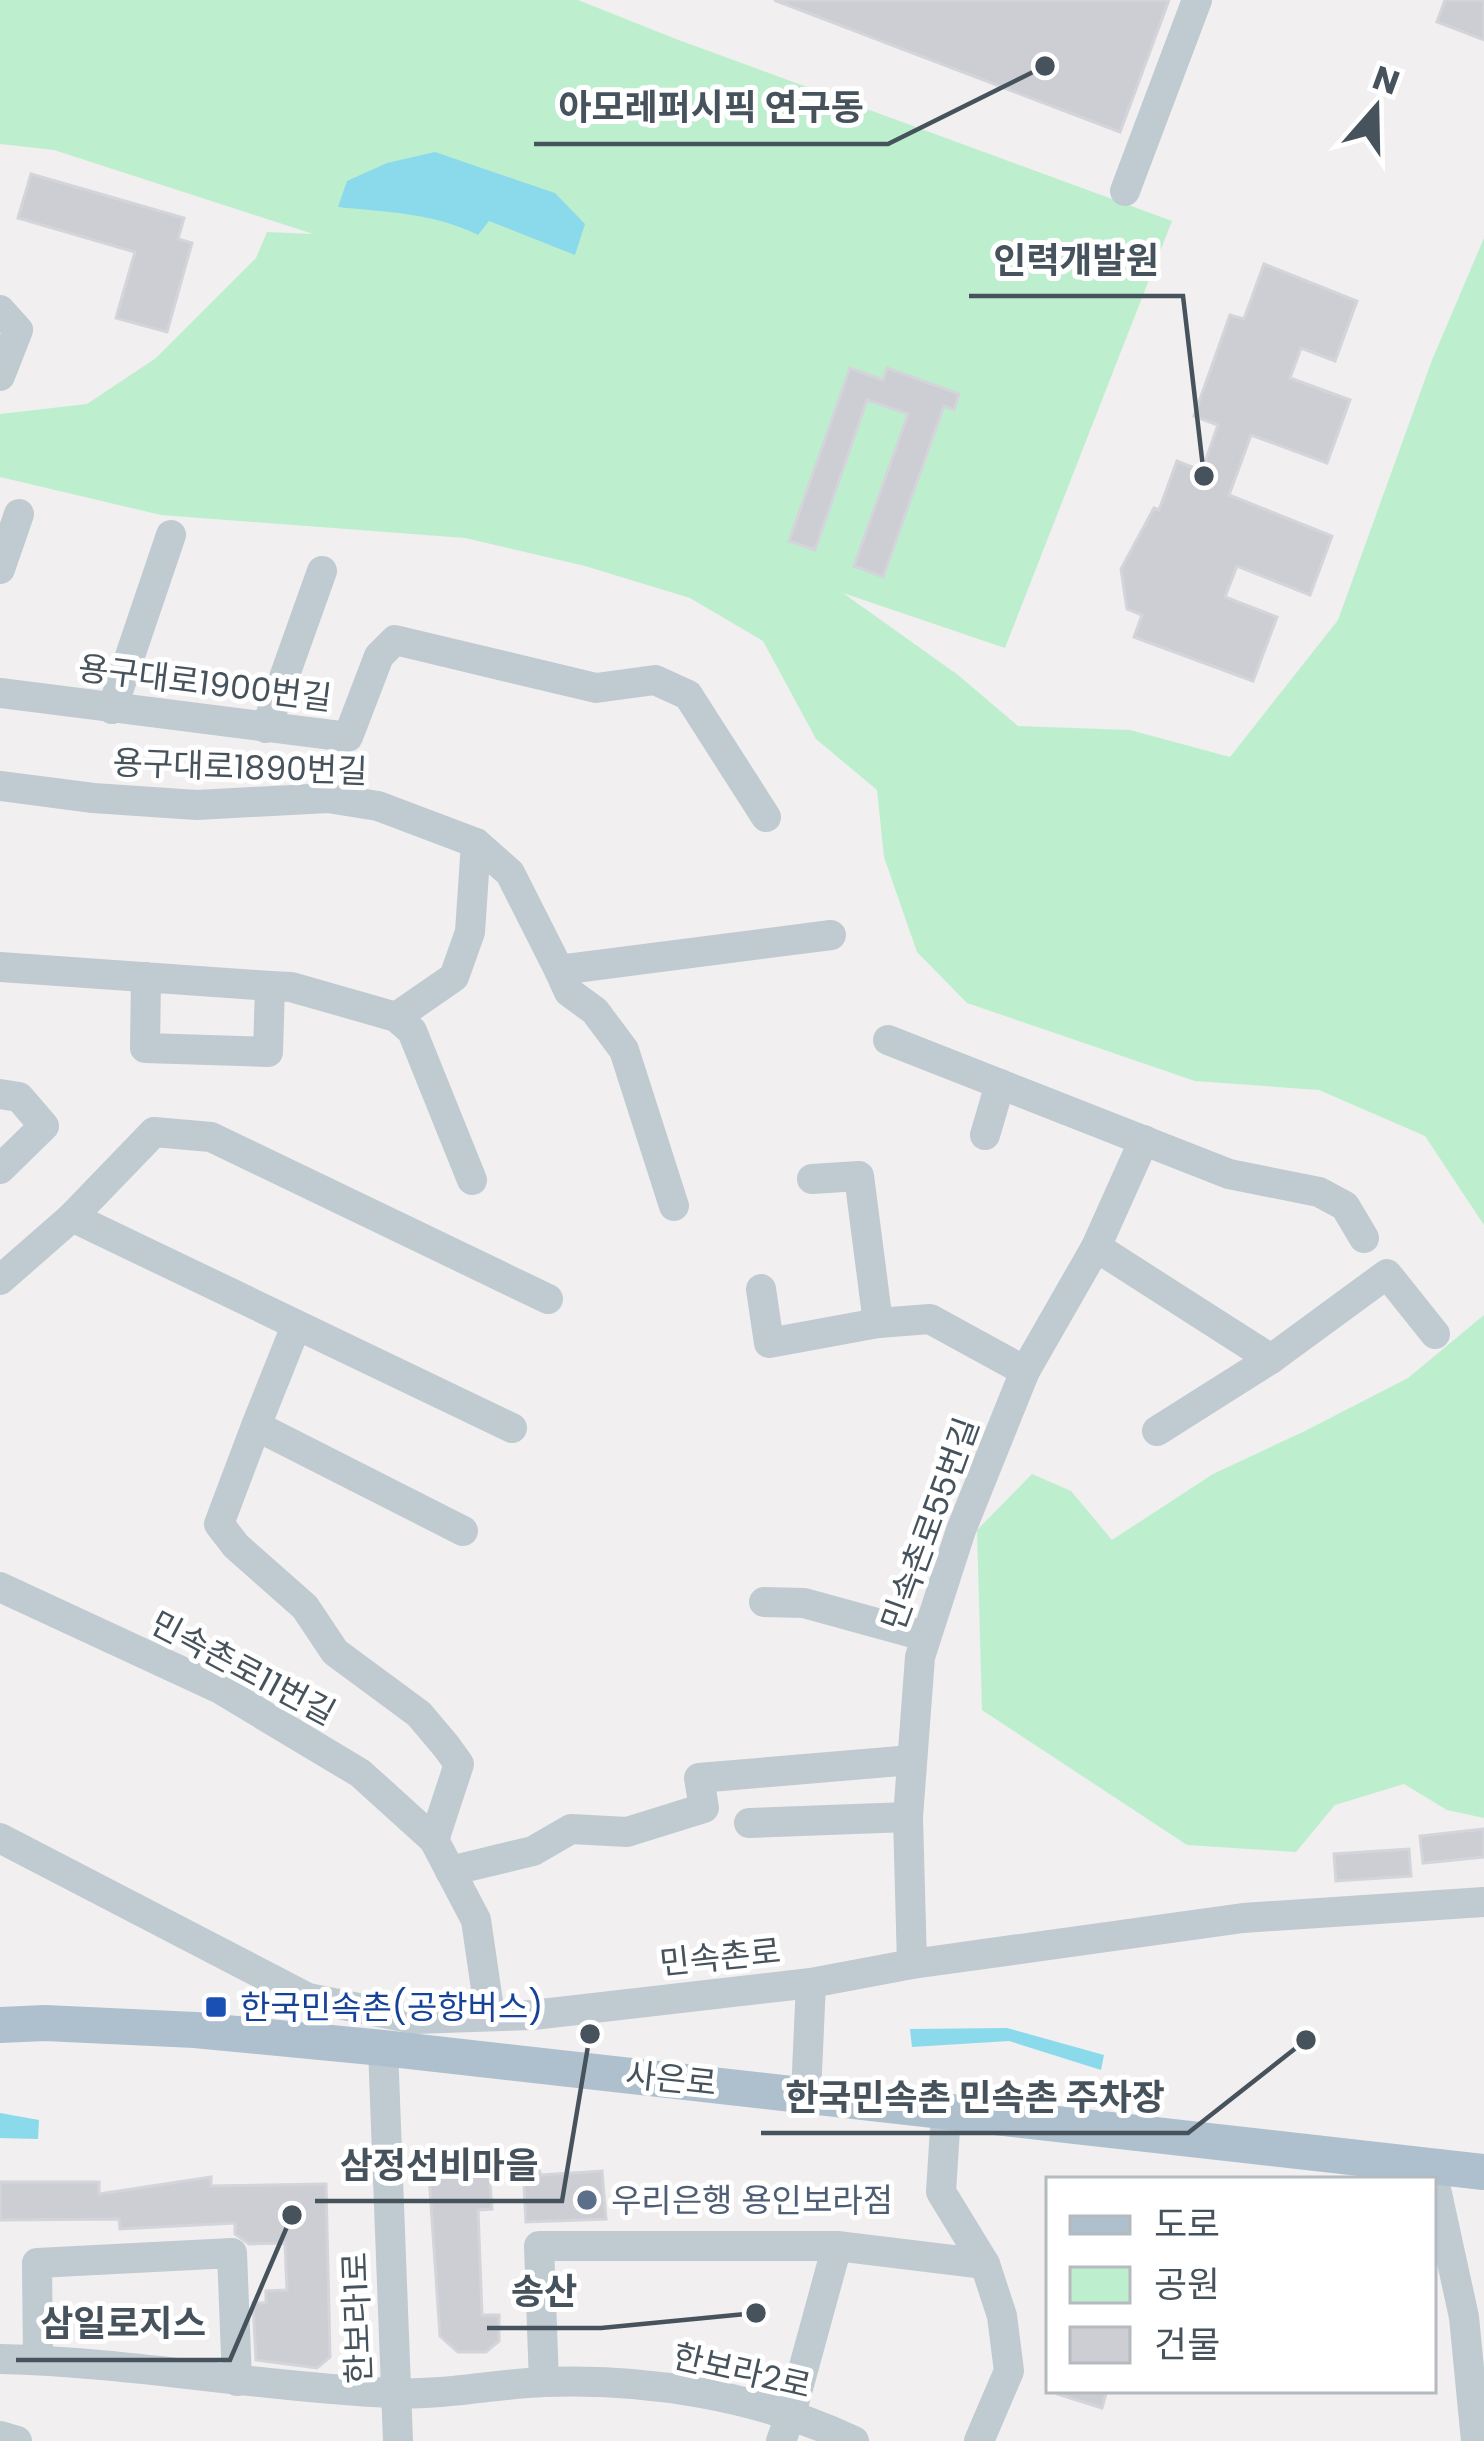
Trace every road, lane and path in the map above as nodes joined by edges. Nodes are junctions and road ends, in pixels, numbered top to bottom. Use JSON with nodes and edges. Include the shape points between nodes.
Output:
{"nodes":[{"id":1,"x":1197,"y":0,"type":"edge"},
{"id":2,"x":1125,"y":191,"type":"dead end"},
{"id":3,"x":0,"y":310,"type":"edge"},
{"id":4,"x":0,"y":376,"type":"edge"},
{"id":5,"x":19,"y":514,"type":"dead end"},
{"id":6,"x":171,"y":535,"type":"dead end"},
{"id":7,"x":0,"y":568,"type":"edge"},
{"id":8,"x":322,"y":571,"type":"dead end"},
{"id":9,"x":0,"y":693,"type":"edge"},
{"id":10,"x":112,"y":709,"type":"junction"},
{"id":11,"x":266,"y":728,"type":"junction"},
{"id":12,"x":0,"y":786,"type":"edge"},
{"id":13,"x":766,"y":817,"type":"dead end"},
{"id":14,"x":476,"y":843,"type":"junction"},
{"id":15,"x":831,"y":935,"type":"dead end"},
{"id":16,"x":0,"y":967,"type":"edge"},
{"id":17,"x":559,"y":970,"type":"junction"},
{"id":18,"x":146,"y":977,"type":"junction"},
{"id":19,"x":270,"y":986,"type":"junction"},
{"id":20,"x":396,"y":1017,"type":"junction"},
{"id":21,"x":888,"y":1040,"type":"dead end"},
{"id":22,"x":1000,"y":1084,"type":"junction"},
{"id":23,"x":0,"y":1094,"type":"edge"},
{"id":24,"x":985,"y":1135,"type":"dead end"},
{"id":25,"x":1144,"y":1140,"type":"junction"},
{"id":26,"x":0,"y":1169,"type":"edge"},
{"id":27,"x":812,"y":1179,"type":"dead end"},
{"id":28,"x":472,"y":1180,"type":"dead end"},
{"id":29,"x":674,"y":1206,"type":"dead end"},
{"id":30,"x":72,"y":1217,"type":"junction"},
{"id":31,"x":1364,"y":1238,"type":"dead end"},
{"id":32,"x":1096,"y":1246,"type":"junction"},
{"id":33,"x":0,"y":1280,"type":"edge"},
{"id":34,"x":761,"y":1289,"type":"dead end"},
{"id":35,"x":548,"y":1299,"type":"dead end"},
{"id":36,"x":878,"y":1323,"type":"junction"},
{"id":37,"x":296,"y":1326,"type":"junction"},
{"id":38,"x":1435,"y":1334,"type":"dead end"},
{"id":39,"x":1271,"y":1359,"type":"junction"},
{"id":40,"x":1025,"y":1371,"type":"junction"},
{"id":41,"x":256,"y":1426,"type":"junction"},
{"id":42,"x":512,"y":1428,"type":"dead end"},
{"id":43,"x":1157,"y":1431,"type":"dead end"},
{"id":44,"x":463,"y":1531,"type":"dead end"},
{"id":45,"x":0,"y":1587,"type":"edge"},
{"id":46,"x":764,"y":1602,"type":"dead end"},
{"id":47,"x":924,"y":1636,"type":"junction"},
{"id":48,"x":912,"y":1760,"type":"junction"},
{"id":49,"x":908,"y":1817,"type":"junction"},
{"id":50,"x":749,"y":1823,"type":"dead end"},
{"id":51,"x":0,"y":1838,"type":"edge"},
{"id":52,"x":434,"y":1840,"type":"junction"},
{"id":53,"x":450,"y":1871,"type":"junction"},
{"id":54,"x":1484,"y":1902,"type":"edge"},
{"id":55,"x":913,"y":1964,"type":"junction"},
{"id":56,"x":811,"y":1983,"type":"junction"},
{"id":57,"x":490,"y":2016,"type":"junction"},
{"id":58,"x":0,"y":2025,"type":"edge"},
{"id":59,"x":383,"y":2048,"type":"junction"},
{"id":60,"x":806,"y":2093,"type":"junction"},
{"id":61,"x":946,"y":2113,"type":"junction"},
{"id":62,"x":1431,"y":2166,"type":"junction"},
{"id":63,"x":1484,"y":2172,"type":"edge"},
{"id":64,"x":1434,"y":2177,"type":"edge"},
{"id":65,"x":1436,"y":2185,"type":"edge"},
{"id":66,"x":837,"y":2246,"type":"junction"},
{"id":67,"x":985,"y":2264,"type":"junction"},
{"id":68,"x":1474,"y":2330,"type":"edge"},
{"id":69,"x":0,"y":2359,"type":"edge"},
{"id":70,"x":38,"y":2360,"type":"junction"},
{"id":71,"x":237,"y":2381,"type":"junction"},
{"id":72,"x":544,"y":2382,"type":"junction"},
{"id":73,"x":395,"y":2394,"type":"junction"},
{"id":74,"x":1478,"y":2420,"type":"edge"},
{"id":75,"x":786,"y":2427,"type":"edge"},
{"id":76,"x":0,"y":2436,"type":"edge"},
{"id":77,"x":17,"y":2441,"type":"edge"},
{"id":78,"x":398,"y":2441,"type":"edge"},
{"id":79,"x":854,"y":2441,"type":"edge"},
{"id":80,"x":979,"y":2441,"type":"edge"}],
"edges":[{"from":1,"to":2,"type":"street"},
{"from":3,"to":4,"type":"street","via":[[18,330]]},
{"from":5,"to":7,"type":"street"},
{"from":6,"to":10,"type":"street"},
{"from":8,"to":11,"type":"street"},
{"from":9,"to":10,"type":"street","name":"용구대로1900번길"},
{"from":10,"to":11,"type":"street","name":"용구대로1900번길"},
{"from":11,"to":13,"type":"street","name":"용구대로1900번길","via":[[348,737],[379,656],[395,640],[596,688],[655,680],[688,695]]},
{"from":12,"to":14,"type":"street","name":"용구대로1890번길","via":[[196,805],[328,799],[378,806]]},
{"from":14,"to":17,"type":"street","name":"용구대로1890번길","via":[[510,873]]},
{"from":14,"to":20,"type":"street","via":[[470,932],[454,976]]},
{"from":15,"to":17,"type":"street"},
{"from":16,"to":18,"type":"street"},
{"from":17,"to":29,"type":"street","name":"용구대로1890번길","via":[[569,992],[624,1050]]},
{"from":18,"to":19,"type":"street"},
{"from":18,"to":19,"type":"street","via":[[145,1048],[268,1052]]},
{"from":19,"to":20,"type":"street"},
{"from":20,"to":28,"type":"street","via":[[412,1031]]},
{"from":21,"to":22,"type":"street"},
{"from":22,"to":24,"type":"street"},
{"from":22,"to":25,"type":"street"},
{"from":23,"to":26,"type":"street","via":[[51,1118]]},
{"from":25,"to":31,"type":"street","via":[[1228,1174],[1319,1192],[1345,1206]]},
{"from":25,"to":32,"type":"street","name":"민속촌로55번길"},
{"from":27,"to":36,"type":"street","via":[[859,1176]]},
{"from":30,"to":33,"type":"street"},
{"from":30,"to":35,"type":"street","via":[[154,1132],[211,1138]]},
{"from":30,"to":37,"type":"street"},
{"from":32,"to":39,"type":"street"},
{"from":32,"to":40,"type":"street","name":"민속촌로55번길"},
{"from":34,"to":36,"type":"street","via":[[769,1343]]},
{"from":36,"to":40,"type":"street","via":[[930,1319]]},
{"from":37,"to":41,"type":"street"},
{"from":37,"to":42,"type":"street"},
{"from":38,"to":39,"type":"street","via":[[1387,1274]]},
{"from":39,"to":43,"type":"street"},
{"from":40,"to":47,"type":"street","name":"민속촌로55번길"},
{"from":41,"to":44,"type":"street"},
{"from":41,"to":52,"type":"street","name":"민속촌로11번길","via":[[219,1523],[305,1607],[335,1652],[418,1714],[459,1764]]},
{"from":45,"to":52,"type":"street","name":"민속촌로11번길","via":[[258,1711],[360,1773]]},
{"from":46,"to":47,"type":"street","via":[[804,1603]]},
{"from":47,"to":48,"type":"street","name":"민속촌로55번길"},
{"from":48,"to":49,"type":"street","name":"민속촌로55번길"},
{"from":48,"to":53,"type":"street","via":[[699,1778],[704,1808],[627,1832],[571,1829],[532,1851]]},
{"from":49,"to":50,"type":"street"},
{"from":49,"to":55,"type":"street","name":"민속촌로55번길"},
{"from":51,"to":57,"type":"street","name":"민속촌로","via":[[308,1997],[414,2019]]},
{"from":52,"to":53,"type":"street","name":"민속촌로11번길"},
{"from":53,"to":57,"type":"street","name":"민속촌로11번길","via":[[476,1920]]},
{"from":54,"to":55,"type":"street","name":"민속촌로","via":[[1243,1918]]},
{"from":55,"to":56,"type":"street","name":"민속촌로"},
{"from":56,"to":57,"type":"street","name":"민속촌로"},
{"from":56,"to":60,"type":"street"},
{"from":58,"to":59,"type":"main road","name":"사은로","via":[[195,2030]]},
{"from":59,"to":60,"type":"main road","name":"사은로"},
{"from":59,"to":73,"type":"street","name":"한보라1로"},
{"from":60,"to":61,"type":"main road","name":"사은로"},
{"from":61,"to":62,"type":"main road","name":"사은로"},
{"from":61,"to":67,"type":"street","via":[[941,2192]]},
{"from":62,"to":63,"type":"main road","name":"사은로"},
{"from":62,"to":64,"type":"street"},
{"from":65,"to":68,"type":"street"},
{"from":66,"to":67,"type":"street"},
{"from":66,"to":72,"type":"street","via":[[539,2246]]},
{"from":66,"to":75,"type":"street"},
{"from":67,"to":80,"type":"street","via":[[1009,2371]]},
{"from":68,"to":74,"type":"street"},
{"from":69,"to":70,"type":"street","name":"한보라2로"},
{"from":70,"to":71,"type":"street","name":"한보라2로"},
{"from":70,"to":71,"type":"street","via":[[37,2263],[232,2253]]},
{"from":71,"to":73,"type":"street","name":"한보라2로"},
{"from":72,"to":73,"type":"street","name":"한보라2로"},
{"from":72,"to":75,"type":"street","name":"한보라2로","via":[[694,2392]]},
{"from":73,"to":78,"type":"street","name":"한보라1로"},
{"from":75,"to":79,"type":"street","name":"한보라2로"},
{"from":76,"to":77,"type":"street"}]}
